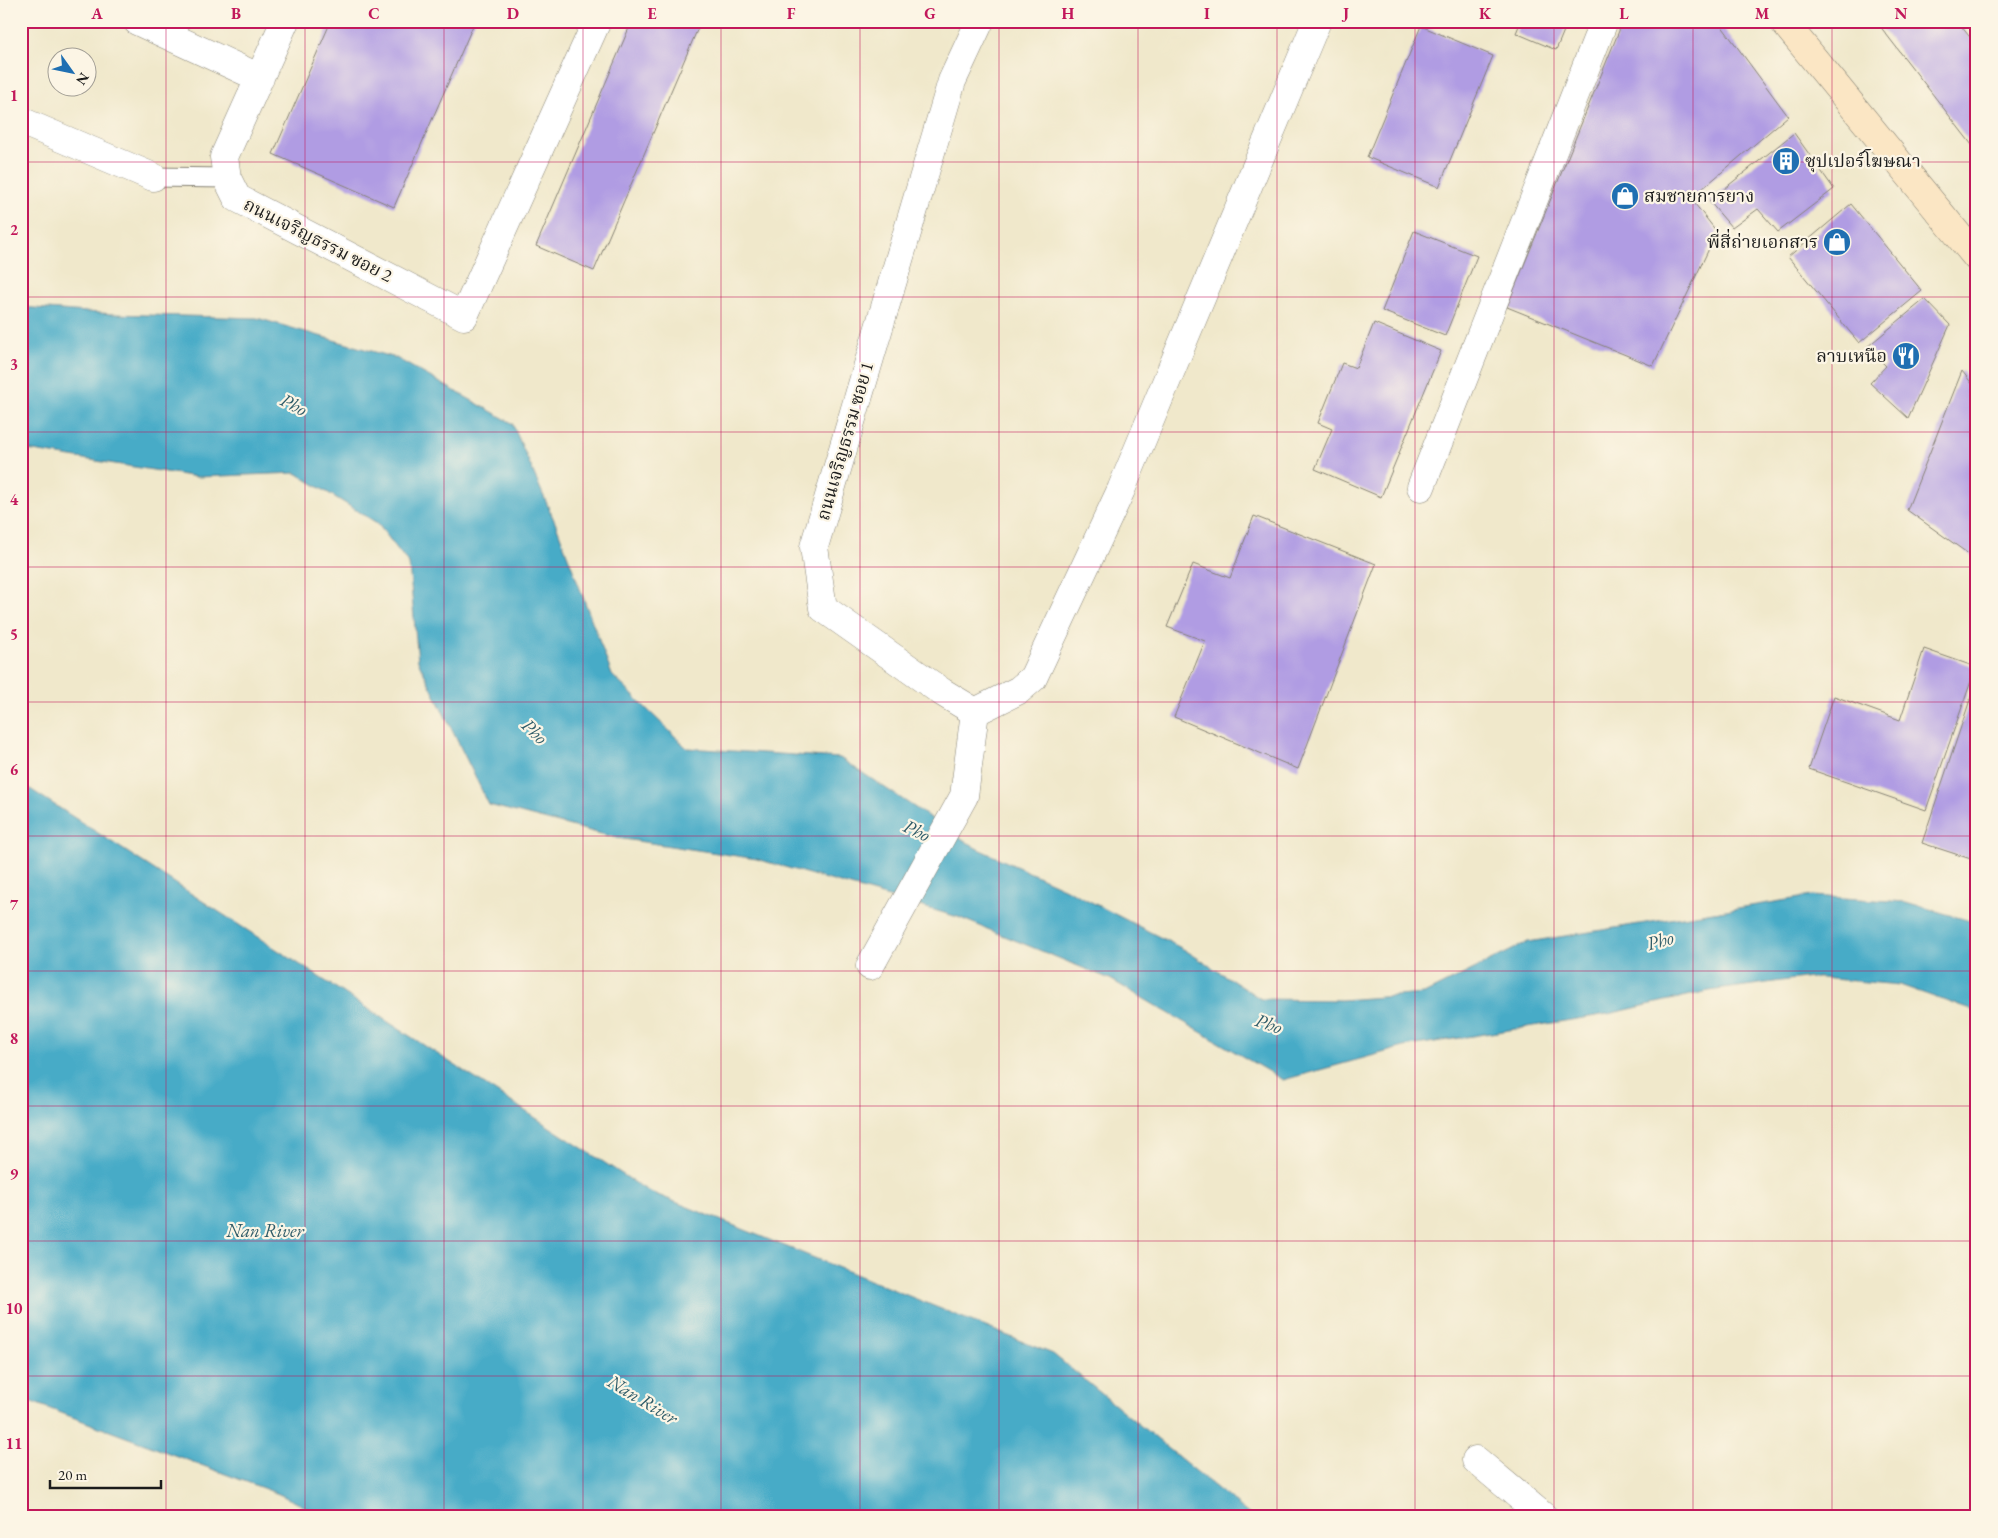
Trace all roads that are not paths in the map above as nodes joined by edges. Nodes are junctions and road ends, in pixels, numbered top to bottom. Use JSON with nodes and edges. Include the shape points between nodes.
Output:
{"nodes":[{"id":1,"x":137,"y":21,"type":"edge"},
{"id":2,"x":285,"y":21,"type":"edge"},
{"id":3,"x":597,"y":21,"type":"edge"},
{"id":4,"x":980,"y":21,"type":"edge"},
{"id":5,"x":1317,"y":21,"type":"edge"},
{"id":6,"x":1604,"y":21,"type":"edge"},
{"id":7,"x":1783,"y":21,"type":"edge"},
{"id":8,"x":260,"y":78,"type":"junction"},
{"id":9,"x":21,"y":121,"type":"edge"},
{"id":10,"x":153,"y":177,"type":"joint"},
{"id":11,"x":228,"y":178,"type":"junction"},
{"id":12,"x":1977,"y":258,"type":"edge"},
{"id":13,"x":1421,"y":487,"type":"dead end"},
{"id":14,"x":976,"y":712,"type":"junction"},
{"id":15,"x":870,"y":966,"type":"dead end"},
{"id":16,"x":1476,"y":1460,"type":"dead end"},
{"id":17,"x":1544,"y":1517,"type":"edge"}],
"edges":[{"from":1,"to":8,"type":"street"},
{"from":2,"to":8,"type":"street","name":"ถนนเจริญธรรม ซอย 2"},
{"from":3,"to":11,"type":"street","name":"ถนนเจริญธรรม ซอย 2","via":[[464,316],[237,198]]},
{"from":4,"to":14,"type":"street","name":"ถนนเจริญธรรม ซอย 1","via":[[952,81],[814,548],[823,608],[942,692]]},
{"from":5,"to":14,"type":"street","via":[[1121,490],[1032,678],[1019,690]]},
{"from":6,"to":13,"type":"street"},
{"from":7,"to":12,"type":"street"},
{"from":8,"to":11,"type":"street","name":"ถนนเจริญธรรม ซอย 2","via":[[224,156]]},
{"from":9,"to":10,"type":"street"},
{"from":10,"to":11,"type":"lane"},
{"from":14,"to":15,"type":"street","via":[[964,796]]},
{"from":16,"to":17,"type":"street"}]}
